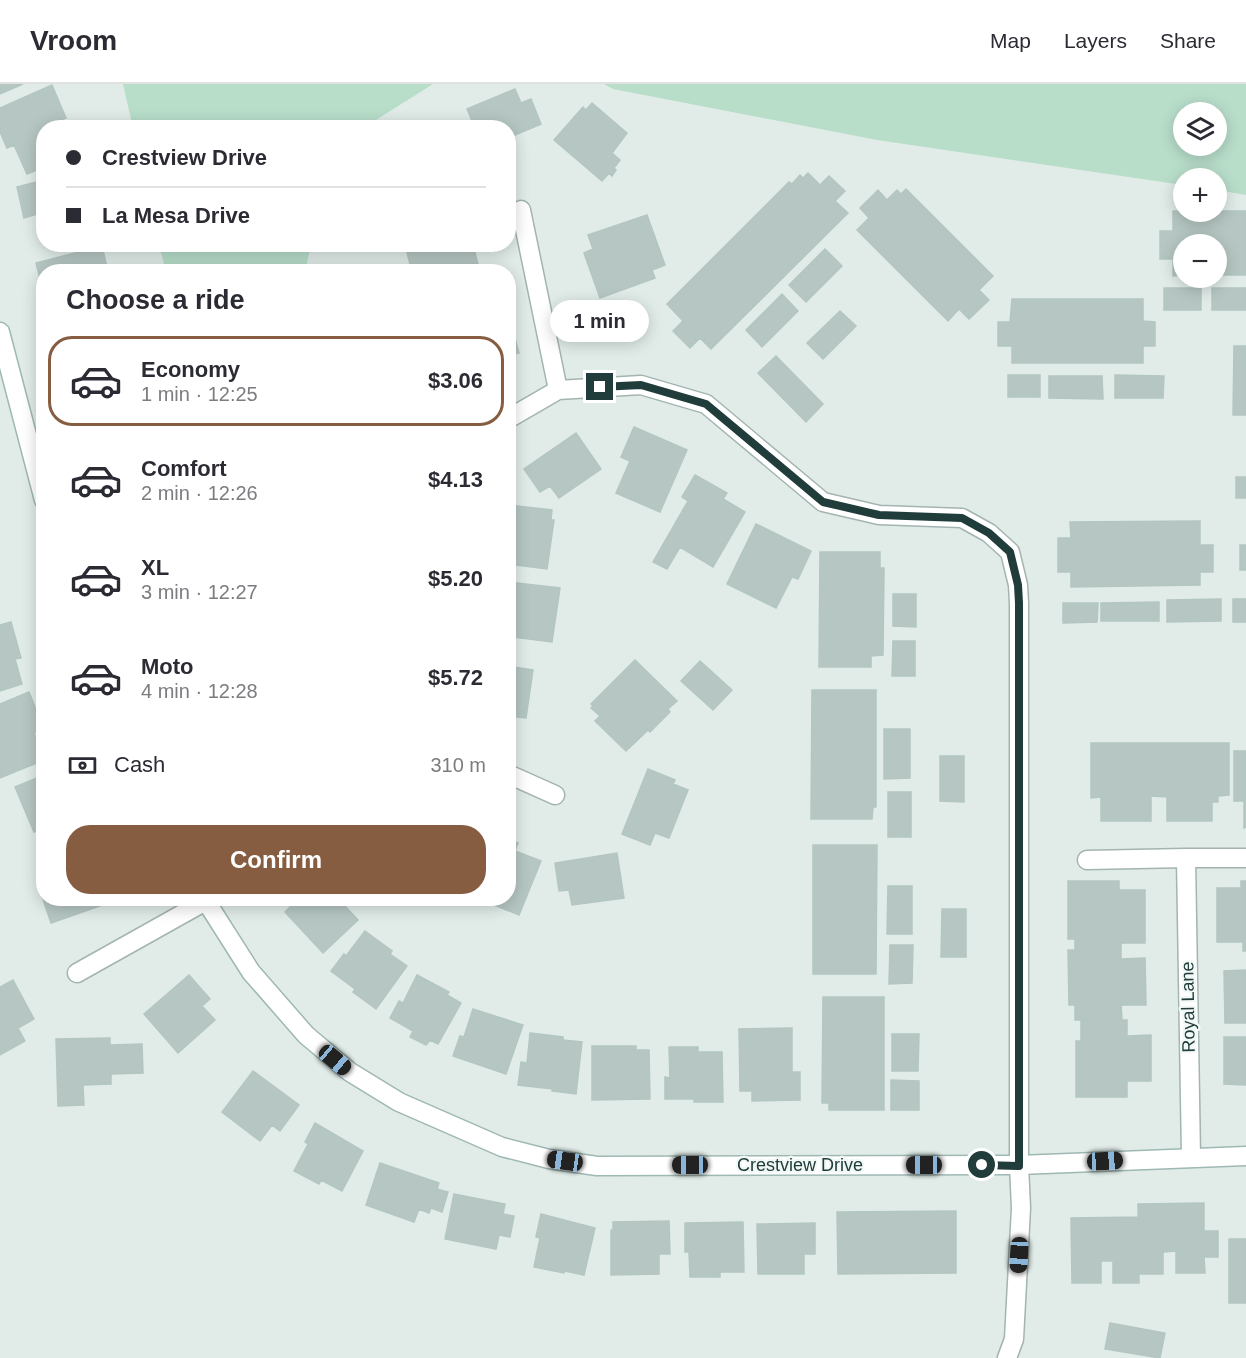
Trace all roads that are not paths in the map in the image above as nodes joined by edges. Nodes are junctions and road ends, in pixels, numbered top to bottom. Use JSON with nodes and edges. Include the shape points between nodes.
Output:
{"nodes":[{"id":1,"x":521,"y":210,"type":"dead end"},
{"id":2,"x":0,"y":332,"type":"edge"},
{"id":3,"x":558,"y":390,"type":"junction"},
{"id":4,"x":516,"y":414,"type":"edge"},
{"id":5,"x":36,"y":469,"type":"edge"},
{"id":6,"x":516,"y":778,"type":"edge"},
{"id":7,"x":555,"y":795,"type":"dead end"},
{"id":8,"x":1186,"y":858,"type":"junction"},
{"id":9,"x":1246,"y":858,"type":"edge"},
{"id":10,"x":1087,"y":860,"type":"dead end"},
{"id":11,"x":196,"y":906,"type":"edge"},
{"id":12,"x":211,"y":906,"type":"edge"},
{"id":13,"x":77,"y":973,"type":"dead end"},
{"id":14,"x":1246,"y":1156,"type":"edge"},
{"id":15,"x":1191,"y":1157,"type":"junction"},
{"id":16,"x":1019,"y":1166,"type":"junction"},
{"id":17,"x":1007,"y":1358,"type":"edge"}],
"edges":[{"from":1,"to":3,"type":"street"},
{"from":2,"to":5,"type":"street"},
{"from":3,"to":4,"type":"street"},
{"from":3,"to":16,"type":"street","via":[[641,385],[706,404],[823,502],[879,515],[962,518],[989,533],[1010,552],[1019,603]]},
{"from":6,"to":7,"type":"street"},
{"from":8,"to":9,"type":"street"},
{"from":8,"to":10,"type":"street"},
{"from":8,"to":15,"type":"street","name":"Royal Lane"},
{"from":11,"to":13,"type":"street"},
{"from":12,"to":16,"type":"street","name":"Crestview Drive","via":[[251,972],[306,1035],[350,1072],[399,1102],[501,1147],[597,1166]]},
{"from":14,"to":15,"type":"street","name":"Crestview Drive"},
{"from":15,"to":16,"type":"street","name":"Crestview Drive"},
{"from":16,"to":17,"type":"street","via":[[1017,1301],[1014,1339]]}]}
